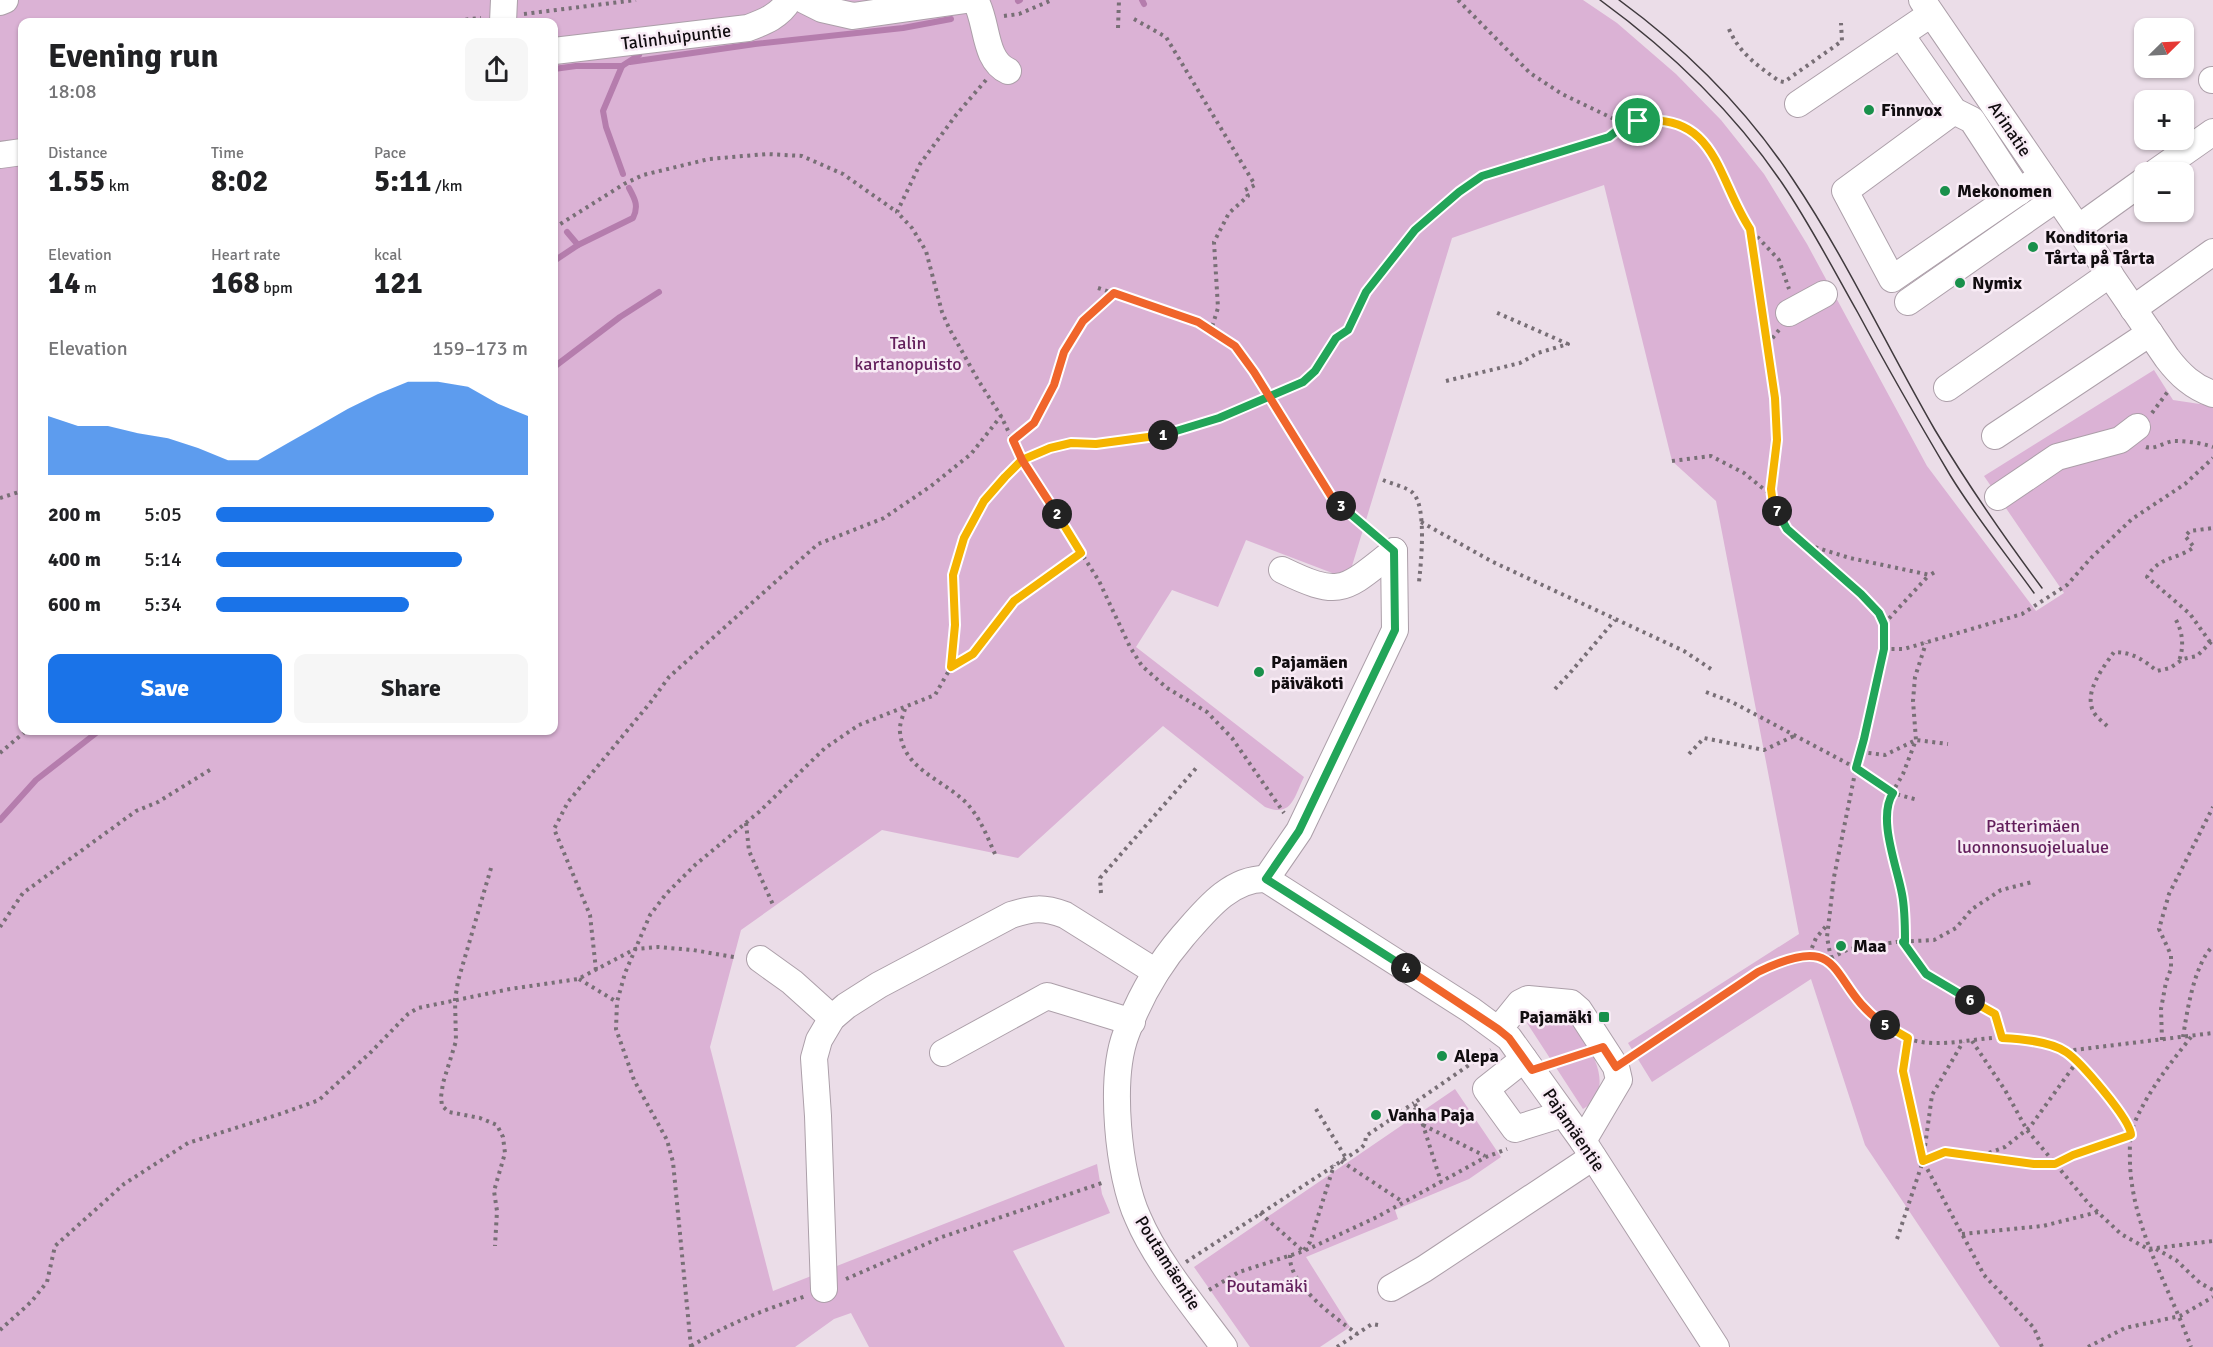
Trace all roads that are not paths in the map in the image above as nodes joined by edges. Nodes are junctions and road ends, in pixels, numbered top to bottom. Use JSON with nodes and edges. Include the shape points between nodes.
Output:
{"nodes":[{"id":1,"x":4,"y":0,"type":"edge"},
{"id":2,"x":789,"y":0,"type":"edge"},
{"id":3,"x":804,"y":0,"type":"edge"},
{"id":4,"x":0,"y":2,"type":"edge"},
{"id":5,"x":974,"y":6,"type":"edge"},
{"id":6,"x":1926,"y":7,"type":"edge"},
{"id":7,"x":1900,"y":35,"type":"junction"},
{"id":8,"x":558,"y":51,"type":"edge"},
{"id":9,"x":1008,"y":71,"type":"dead end"},
{"id":10,"x":1798,"y":104,"type":"dead end"},
{"id":11,"x":1954,"y":111,"type":"junction"},
{"id":12,"x":2213,"y":132,"type":"edge"},
{"id":13,"x":18,"y":153,"type":"edge"},
{"id":14,"x":0,"y":155,"type":"edge"},
{"id":15,"x":2170,"y":162,"type":"edge"},
{"id":16,"x":2042,"y":176,"type":"junction"},
{"id":17,"x":2134,"y":188,"type":"edge"},
{"id":18,"x":2019,"y":192,"type":"junction"},
{"id":19,"x":2057,"y":198,"type":"junction"},
{"id":20,"x":2078,"y":228,"type":"junction"},
{"id":21,"x":2213,"y":252,"type":"edge"},
{"id":22,"x":2110,"y":274,"type":"junction"},
{"id":23,"x":1824,"y":294,"type":"dead end"},
{"id":24,"x":1908,"y":302,"type":"dead end"},
{"id":25,"x":2133,"y":309,"type":"junction"},
{"id":26,"x":1789,"y":313,"type":"road end"},
{"id":27,"x":2150,"y":333,"type":"junction"},
{"id":28,"x":1947,"y":388,"type":"dead end"},
{"id":29,"x":2213,"y":394,"type":"edge"},
{"id":30,"x":2137,"y":427,"type":"road end"},
{"id":31,"x":1995,"y":436,"type":"dead end"},
{"id":32,"x":1998,"y":497,"type":"dead end"},
{"id":33,"x":1282,"y":570,"type":"dead end"},
{"id":34,"x":1266,"y":879,"type":"junction"},
{"id":35,"x":760,"y":959,"type":"dead end"},
{"id":36,"x":1156,"y":972,"type":"junction"},
{"id":37,"x":832,"y":1018,"type":"junction"},
{"id":38,"x":1132,"y":1022,"type":"junction"},
{"id":39,"x":1495,"y":1040,"type":"junction"},
{"id":40,"x":943,"y":1053,"type":"dead end"},
{"id":41,"x":1528,"y":1064,"type":"junction"},
{"id":42,"x":1563,"y":1114,"type":"junction"},
{"id":43,"x":1588,"y":1149,"type":"junction"},
{"id":44,"x":1391,"y":1288,"type":"dead end"},
{"id":45,"x":824,"y":1289,"type":"road end"},
{"id":46,"x":1224,"y":1347,"type":"edge"},
{"id":47,"x":1716,"y":1347,"type":"edge"}],
"edges":[{"from":1,"to":4,"type":"street"},
{"from":2,"to":8,"type":"street","name":"Talinhuipuntie","via":[[776,15],[748,28]]},
{"from":3,"to":5,"type":"street","via":[[853,16],[938,5]]},
{"from":5,"to":9,"type":"street","via":[[994,58],[1000,68]]},
{"from":6,"to":7,"type":"street"},
{"from":6,"to":16,"type":"street","name":"Arinatie"},
{"from":7,"to":10,"type":"street"},
{"from":7,"to":11,"type":"street"},
{"from":11,"to":18,"type":"street","via":[[1972,120]]},
{"from":11,"to":18,"type":"street","via":[[1845,191],[1892,279]]},
{"from":12,"to":15,"type":"street"},
{"from":13,"to":14,"type":"street"},
{"from":16,"to":18,"type":"street"},
{"from":16,"to":19,"type":"street","name":"Arinatie"},
{"from":17,"to":20,"type":"street"},
{"from":19,"to":20,"type":"street","name":"Arinatie"},
{"from":19,"to":24,"type":"street"},
{"from":20,"to":22,"type":"street","name":"Arinatie"},
{"from":21,"to":25,"type":"street"},
{"from":22,"to":25,"type":"street","name":"Arinatie"},
{"from":22,"to":28,"type":"street"},
{"from":23,"to":26,"type":"street"},
{"from":25,"to":27,"type":"street","name":"Arinatie"},
{"from":27,"to":29,"type":"street","name":"Arinatie","via":[[2180,375]]},
{"from":27,"to":31,"type":"street"},
{"from":30,"to":32,"type":"street","via":[[2120,440],[2057,457]]},
{"from":33,"to":34,"type":"street","via":[[1312,585],[1334,588],[1356,581],[1394,551],[1395,630],[1299,831]]},
{"from":34,"to":36,"type":"street","name":"Poutamäentie","via":[[1250,879],[1226,893],[1180,939]]},
{"from":34,"to":39,"type":"street","name":"Pajamäentie"},
{"from":35,"to":37,"type":"street"},
{"from":36,"to":37,"type":"street","via":[[1065,915],[1031,909],[1011,915],[879,985]]},
{"from":36,"to":38,"type":"street","name":"Poutamäentie"},
{"from":37,"to":45,"type":"street","via":[[814,1058]]},
{"from":38,"to":40,"type":"street","via":[[1047,996]]},
{"from":38,"to":46,"type":"street","name":"Poutamäentie","via":[[1122,1049],[1118,1079],[1120,1144],[1131,1199],[1152,1244]]},
{"from":39,"to":41,"type":"street","name":"Pajamäentie","via":[[1509,1038]]},
{"from":39,"to":43,"type":"street","via":[[1523,1000],[1570,1003],[1579,1010],[1610,1057],[1619,1080]]},
{"from":41,"to":42,"type":"street","name":"Pajamäentie"},
{"from":41,"to":42,"type":"street","via":[[1486,1089],[1515,1130]]},
{"from":42,"to":43,"type":"street","name":"Pajamäentie"},
{"from":43,"to":44,"type":"street","via":[[1424,1269]]},
{"from":43,"to":47,"type":"street","name":"Pajamäentie"}]}
